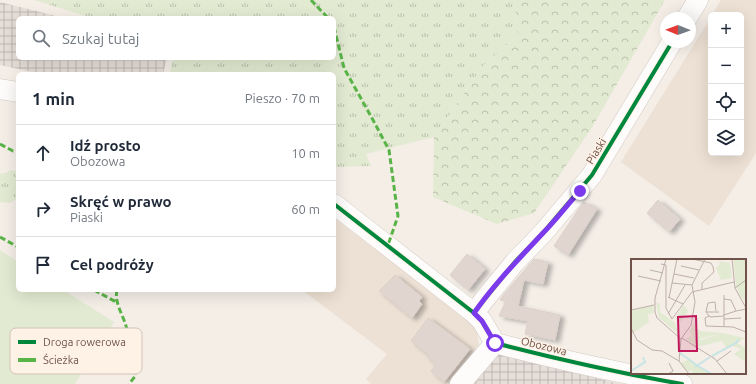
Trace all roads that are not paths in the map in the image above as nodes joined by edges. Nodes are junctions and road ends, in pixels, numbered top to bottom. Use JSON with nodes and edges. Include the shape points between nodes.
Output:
{"nodes":[{"id":1,"x":698,"y":0,"type":"edge"},
{"id":2,"x":691,"y":12,"type":"edge"},
{"id":3,"x":668,"y":48,"type":"edge"},
{"id":4,"x":0,"y":89,"type":"edge"},
{"id":5,"x":16,"y":92,"type":"edge"},
{"id":6,"x":336,"y":206,"type":"edge"},
{"id":7,"x":474,"y":313,"type":"junction"},
{"id":8,"x":495,"y":343,"type":"junction"},
{"id":9,"x":460,"y":384,"type":"edge"},
{"id":10,"x":682,"y":384,"type":"edge"}],
"edges":[{"from":1,"to":2,"type":"street"},
{"from":3,"to":7,"type":"street","name":"Piaski","via":[[592,175]]},
{"from":4,"to":5,"type":"street"},
{"from":6,"to":7,"type":"street"},
{"from":7,"to":8,"type":"street"},
{"from":8,"to":9,"type":"street"},
{"from":8,"to":10,"type":"street","name":"Obozowa","via":[[570,362]]}]}
